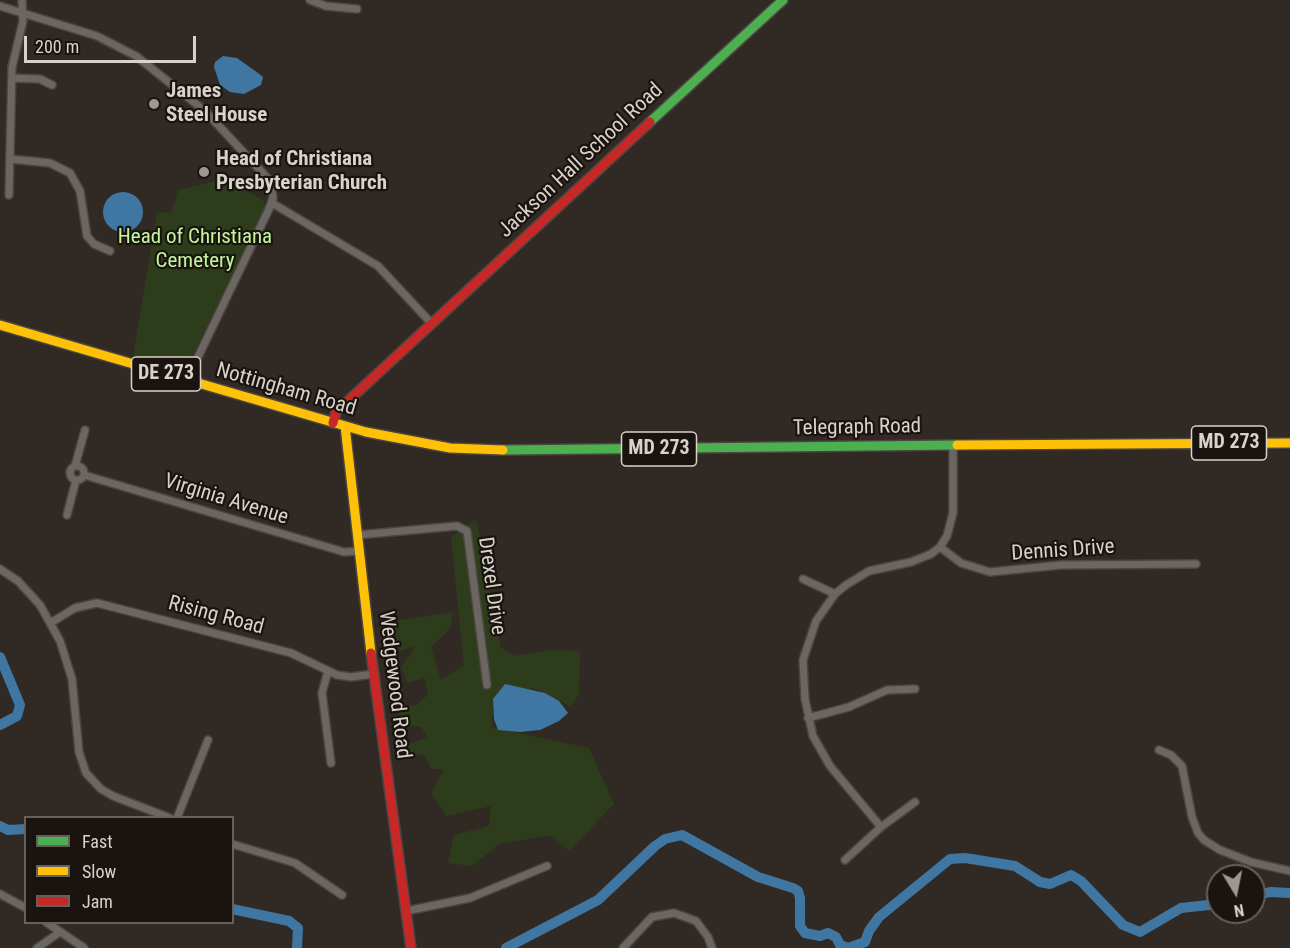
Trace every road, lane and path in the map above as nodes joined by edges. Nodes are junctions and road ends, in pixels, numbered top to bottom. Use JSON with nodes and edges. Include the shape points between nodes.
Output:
{"nodes":[{"id":1,"x":22,"y":0,"type":"edge"},
{"id":2,"x":310,"y":0,"type":"edge"},
{"id":3,"x":783,"y":0,"type":"edge"},
{"id":4,"x":0,"y":6,"type":"edge"},
{"id":5,"x":357,"y":9,"type":"dead end"},
{"id":6,"x":24,"y":13,"type":"junction"},
{"id":7,"x":12,"y":78,"type":"junction"},
{"id":8,"x":52,"y":85,"type":"dead end"},
{"id":9,"x":10,"y":159,"type":"junction"},
{"id":10,"x":9,"y":195,"type":"dead end"},
{"id":11,"x":272,"y":203,"type":"junction"},
{"id":12,"x":110,"y":251,"type":"dead end"},
{"id":13,"x":432,"y":324,"type":"junction"},
{"id":14,"x":0,"y":325,"type":"edge"},
{"id":15,"x":187,"y":380,"type":"junction"},
{"id":16,"x":333,"y":423,"type":"junction"},
{"id":17,"x":345,"y":426,"type":"junction"},
{"id":18,"x":85,"y":430,"type":"dead end"},
{"id":19,"x":1290,"y":443,"type":"edge"},
{"id":20,"x":425,"y":445,"type":"joint"},
{"id":21,"x":953,"y":445,"type":"junction"},
{"id":22,"x":75,"y":466,"type":"junction"},
{"id":23,"x":84,"y":475,"type":"junction"},
{"id":24,"x":76,"y":480,"type":"junction"},
{"id":25,"x":67,"y":515,"type":"dead end"},
{"id":26,"x":357,"y":535,"type":"junction"},
{"id":27,"x":940,"y":547,"type":"junction"},
{"id":28,"x":359,"y":551,"type":"junction"},
{"id":29,"x":1196,"y":564,"type":"dead end"},
{"id":30,"x":0,"y":568,"type":"edge"},
{"id":31,"x":803,"y":579,"type":"dead end"},
{"id":32,"x":835,"y":594,"type":"junction"},
{"id":33,"x":52,"y":622,"type":"junction"},
{"id":34,"x":328,"y":671,"type":"junction"},
{"id":35,"x":373,"y":674,"type":"junction"},
{"id":36,"x":487,"y":685,"type":"dead end"},
{"id":37,"x":915,"y":689,"type":"dead end"},
{"id":38,"x":808,"y":718,"type":"junction"},
{"id":39,"x":208,"y":740,"type":"dead end"},
{"id":40,"x":1159,"y":750,"type":"dead end"},
{"id":41,"x":331,"y":763,"type":"dead end"},
{"id":42,"x":915,"y":802,"type":"dead end"},
{"id":43,"x":165,"y":816,"type":"edge"},
{"id":44,"x":178,"y":816,"type":"edge"},
{"id":45,"x":881,"y":827,"type":"junction"},
{"id":46,"x":234,"y":845,"type":"edge"},
{"id":47,"x":845,"y":860,"type":"dead end"},
{"id":48,"x":547,"y":866,"type":"dead end"},
{"id":49,"x":1290,"y":871,"type":"edge"},
{"id":50,"x":0,"y":894,"type":"edge"},
{"id":51,"x":342,"y":895,"type":"dead end"},
{"id":52,"x":24,"y":908,"type":"edge"},
{"id":53,"x":406,"y":911,"type":"junction"},
{"id":54,"x":49,"y":924,"type":"edge"},
{"id":55,"x":60,"y":932,"type":"junction"},
{"id":56,"x":37,"y":948,"type":"edge"},
{"id":57,"x":84,"y":948,"type":"edge"},
{"id":58,"x":411,"y":948,"type":"edge"},
{"id":59,"x":623,"y":948,"type":"edge"},
{"id":60,"x":712,"y":948,"type":"edge"}],
"edges":[{"from":1,"to":6,"type":"street"},
{"from":2,"to":5,"type":"street"},
{"from":3,"to":13,"type":"main road","name":"Jackson Hall School Road"},
{"from":4,"to":6,"type":"street"},
{"from":6,"to":7,"type":"street"},
{"from":6,"to":11,"type":"street","via":[[107,40],[166,77],[205,111],[266,175],[272,186]]},
{"from":7,"to":8,"type":"street","via":[[40,79]]},
{"from":7,"to":9,"type":"street"},
{"from":9,"to":10,"type":"street"},
{"from":9,"to":12,"type":"street","via":[[50,163],[70,174],[80,191],[87,236]]},
{"from":11,"to":13,"type":"street","via":[[369,259]]},
{"from":11,"to":15,"type":"street"},
{"from":13,"to":16,"type":"main road","name":"Jackson Hall School Road","via":[[336,411]]},
{"from":14,"to":15,"type":"main road","name":"Nottingham Road","number":"DE 273"},
{"from":15,"to":16,"type":"main road","name":"Nottingham Road","number":"DE 273"},
{"from":16,"to":17,"type":"main road","name":"Nottingham Road","number":"DE 273"},
{"from":17,"to":20,"type":"main road","name":"Nottingham Road","number":"DE 273"},
{"from":17,"to":26,"type":"main road","name":"Wedgewood Road"},
{"from":18,"to":22,"type":"street"},
{"from":19,"to":21,"type":"main road","name":"Telegraph Road","number":"MD 273"},
{"from":20,"to":21,"type":"main road","name":"Telegraph Road","number":"MD 273","via":[[536,451]]},
{"from":21,"to":27,"type":"street","via":[[953,513]]},
{"from":22,"to":23,"type":"street","name":"Virginia Avenue","via":[[82,468]]},
{"from":22,"to":24,"type":"street","via":[[69,474]]},
{"from":23,"to":24,"type":"street"},
{"from":23,"to":28,"type":"street","name":"Virginia Avenue","via":[[344,552]]},
{"from":24,"to":25,"type":"street"},
{"from":26,"to":28,"type":"main road","name":"Wedgewood Road"},
{"from":26,"to":36,"type":"street","name":"Drexel Drive","via":[[457,526],[467,531]]},
{"from":27,"to":29,"type":"street","name":"Dennis Drive","via":[[961,564],[990,572],[1061,565]]},
{"from":27,"to":32,"type":"street","via":[[911,562],[868,571]]},
{"from":28,"to":35,"type":"main road","name":"Wedgewood Road"},
{"from":30,"to":33,"type":"street","via":[[28,591]]},
{"from":31,"to":32,"type":"street"},
{"from":32,"to":38,"type":"street","via":[[816,621],[805,651],[803,684]]},
{"from":33,"to":34,"type":"street","name":"Rising Road","via":[[82,605],[105,604],[291,653]]},
{"from":33,"to":43,"type":"street","via":[[70,668],[79,752],[86,773],[113,796]]},
{"from":34,"to":35,"type":"street","name":"Rising Road","via":[[344,676]]},
{"from":34,"to":41,"type":"street","via":[[322,693]]},
{"from":35,"to":53,"type":"main road","name":"Wedgewood Road"},
{"from":37,"to":38,"type":"street","via":[[887,690],[849,707]]},
{"from":38,"to":45,"type":"street","via":[[830,766]]},
{"from":39,"to":44,"type":"street"},
{"from":40,"to":49,"type":"street","via":[[1182,766],[1192,817],[1204,840],[1251,862]]},
{"from":42,"to":45,"type":"street"},
{"from":45,"to":47,"type":"street"},
{"from":46,"to":51,"type":"street","via":[[295,864]]},
{"from":48,"to":53,"type":"street","via":[[470,898]]},
{"from":50,"to":52,"type":"street"},
{"from":53,"to":58,"type":"main road","name":"Wedgewood Road"},
{"from":54,"to":55,"type":"street"},
{"from":55,"to":56,"type":"street"},
{"from":55,"to":57,"type":"street"},
{"from":59,"to":60,"type":"street","via":[[652,916],[674,913],[690,917],[702,927]]}]}
